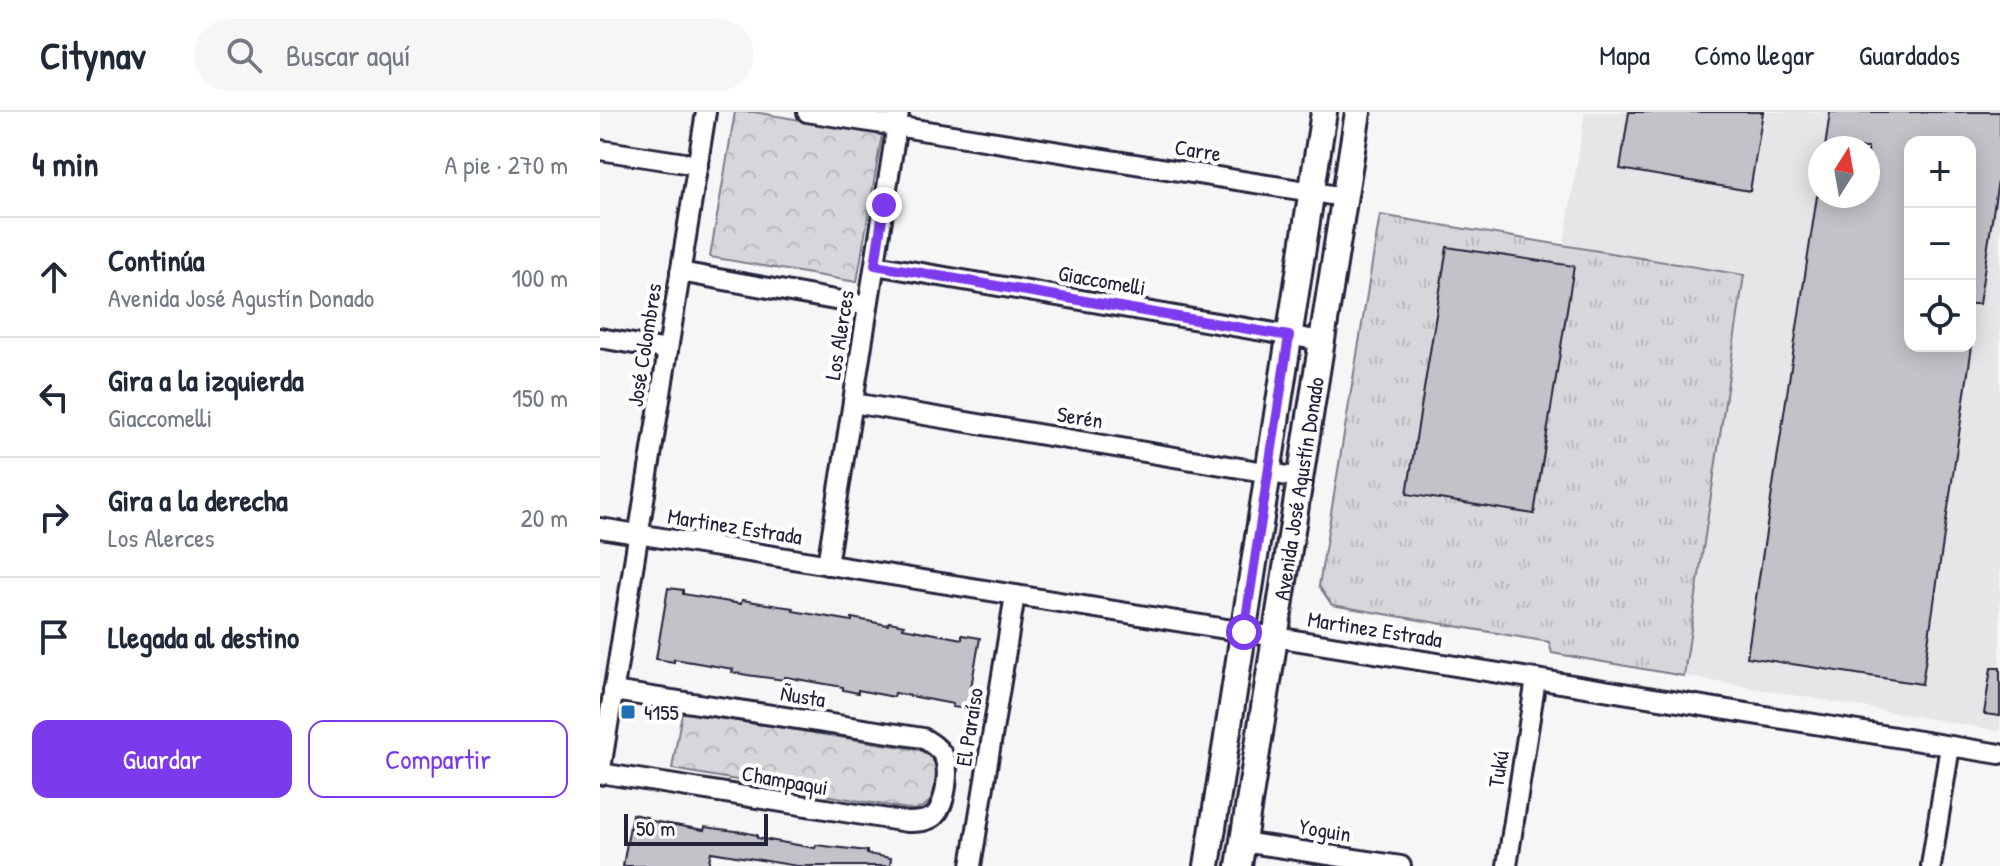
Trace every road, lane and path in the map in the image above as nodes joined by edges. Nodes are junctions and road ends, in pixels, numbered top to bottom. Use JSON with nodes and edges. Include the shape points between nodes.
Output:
{"nodes":[{"id":1,"x":706,"y":112,"type":"edge"},
{"id":2,"x":807,"y":112,"type":"edge"},
{"id":3,"x":1324,"y":112,"type":"edge"},
{"id":4,"x":1358,"y":112,"type":"edge"},
{"id":5,"x":898,"y":119,"type":"edge"},
{"id":6,"x":600,"y":150,"type":"edge"},
{"id":7,"x":698,"y":165,"type":"junction"},
{"id":8,"x":1312,"y":192,"type":"junction"},
{"id":9,"x":1344,"y":197,"type":"junction"},
{"id":10,"x":875,"y":265,"type":"junction"},
{"id":11,"x":680,"y":272,"type":"junction"},
{"id":12,"x":868,"y":306,"type":"junction"},
{"id":13,"x":1289,"y":336,"type":"junction"},
{"id":14,"x":600,"y":338,"type":"edge"},
{"id":15,"x":1322,"y":341,"type":"junction"},
{"id":16,"x":668,"y":350,"type":"junction"},
{"id":17,"x":853,"y":403,"type":"junction"},
{"id":18,"x":1268,"y":473,"type":"junction"},
{"id":19,"x":1300,"y":478,"type":"junction"},
{"id":20,"x":600,"y":528,"type":"edge"},
{"id":21,"x":638,"y":534,"type":"junction"},
{"id":22,"x":827,"y":565,"type":"junction"},
{"id":23,"x":1015,"y":595,"type":"junction"},
{"id":24,"x":1244,"y":632,"type":"junction"},
{"id":25,"x":1275,"y":637,"type":"junction"},
{"id":26,"x":1536,"y":679,"type":"junction"},
{"id":27,"x":613,"y":691,"type":"junction"},
{"id":28,"x":1950,"y":746,"type":"junction"},
{"id":29,"x":2000,"y":754,"type":"edge"},
{"id":30,"x":600,"y":774,"type":"edge"},
{"id":31,"x":944,"y":790,"type":"joint"},
{"id":32,"x":1243,"y":842,"type":"junction"},
{"id":33,"x":971,"y":866,"type":"edge"},
{"id":34,"x":1207,"y":866,"type":"edge"},
{"id":35,"x":1239,"y":866,"type":"edge"},
{"id":36,"x":1401,"y":866,"type":"edge"},
{"id":37,"x":1507,"y":866,"type":"edge"},
{"id":38,"x":1931,"y":866,"type":"edge"}],
"edges":[{"from":1,"to":7,"type":"street","name":"José Colombres"},
{"from":2,"to":5,"type":"street","name":"Carre"},
{"from":3,"to":8,"type":"street","name":"Avenida José Agustín Donado"},
{"from":4,"to":9,"type":"street","name":"Avenida José Agustín Donado"},
{"from":5,"to":8,"type":"street","name":"Carre"},
{"from":5,"to":10,"type":"street","name":"Los Alerces"},
{"from":6,"to":7,"type":"street"},
{"from":7,"to":11,"type":"street","name":"José Colombres"},
{"from":8,"to":9,"type":"street","name":"Carre"},
{"from":8,"to":13,"type":"street","name":"Avenida José Agustín Donado"},
{"from":9,"to":15,"type":"street","name":"Avenida José Agustín Donado"},
{"from":10,"to":12,"type":"street","name":"Los Alerces"},
{"from":10,"to":13,"type":"street","name":"Giaccomelli"},
{"from":11,"to":12,"type":"street"},
{"from":11,"to":16,"type":"street","name":"José Colombres"},
{"from":12,"to":17,"type":"street","name":"Los Alerces"},
{"from":13,"to":15,"type":"street","name":"Giaccomelli"},
{"from":13,"to":18,"type":"street","name":"Avenida José Agustín Donado"},
{"from":14,"to":16,"type":"street"},
{"from":15,"to":19,"type":"street","name":"Avenida José Agustín Donado"},
{"from":16,"to":21,"type":"street","name":"José Colombres"},
{"from":17,"to":18,"type":"street","name":"Serén"},
{"from":17,"to":22,"type":"street","name":"Los Alerces"},
{"from":18,"to":19,"type":"street","name":"Serén"},
{"from":18,"to":24,"type":"street","name":"Avenida José Agustín Donado"},
{"from":19,"to":25,"type":"street","name":"Avenida José Agustín Donado"},
{"from":20,"to":21,"type":"street","name":"Martinez Estrada"},
{"from":21,"to":22,"type":"street","name":"Martinez Estrada"},
{"from":21,"to":27,"type":"street","name":"José Colombres"},
{"from":22,"to":23,"type":"street","name":"Martinez Estrada"},
{"from":23,"to":24,"type":"street","name":"Martinez Estrada"},
{"from":23,"to":33,"type":"street","name":"El Paraíso"},
{"from":24,"to":25,"type":"street","name":"Martinez Estrada"},
{"from":24,"to":34,"type":"street","name":"Avenida José Agustín Donado"},
{"from":25,"to":26,"type":"street","name":"Martinez Estrada"},
{"from":25,"to":32,"type":"street","name":"Avenida José Agustín Donado"},
{"from":26,"to":28,"type":"street","name":"Martinez Estrada"},
{"from":26,"to":37,"type":"street","name":"Tukú"},
{"from":27,"to":30,"type":"street","name":"José Colombres"},
{"from":27,"to":31,"type":"street","name":"Ñusta","via":[[923,738],[943,755]]},
{"from":28,"to":29,"type":"street","name":"Martinez Estrada"},
{"from":28,"to":38,"type":"street"},
{"from":30,"to":31,"type":"street","name":"Champaqui","via":[[907,822],[935,815]]},
{"from":32,"to":35,"type":"street","name":"Avenida José Agustín Donado"},
{"from":32,"to":36,"type":"street","name":"Yoguin"}]}
